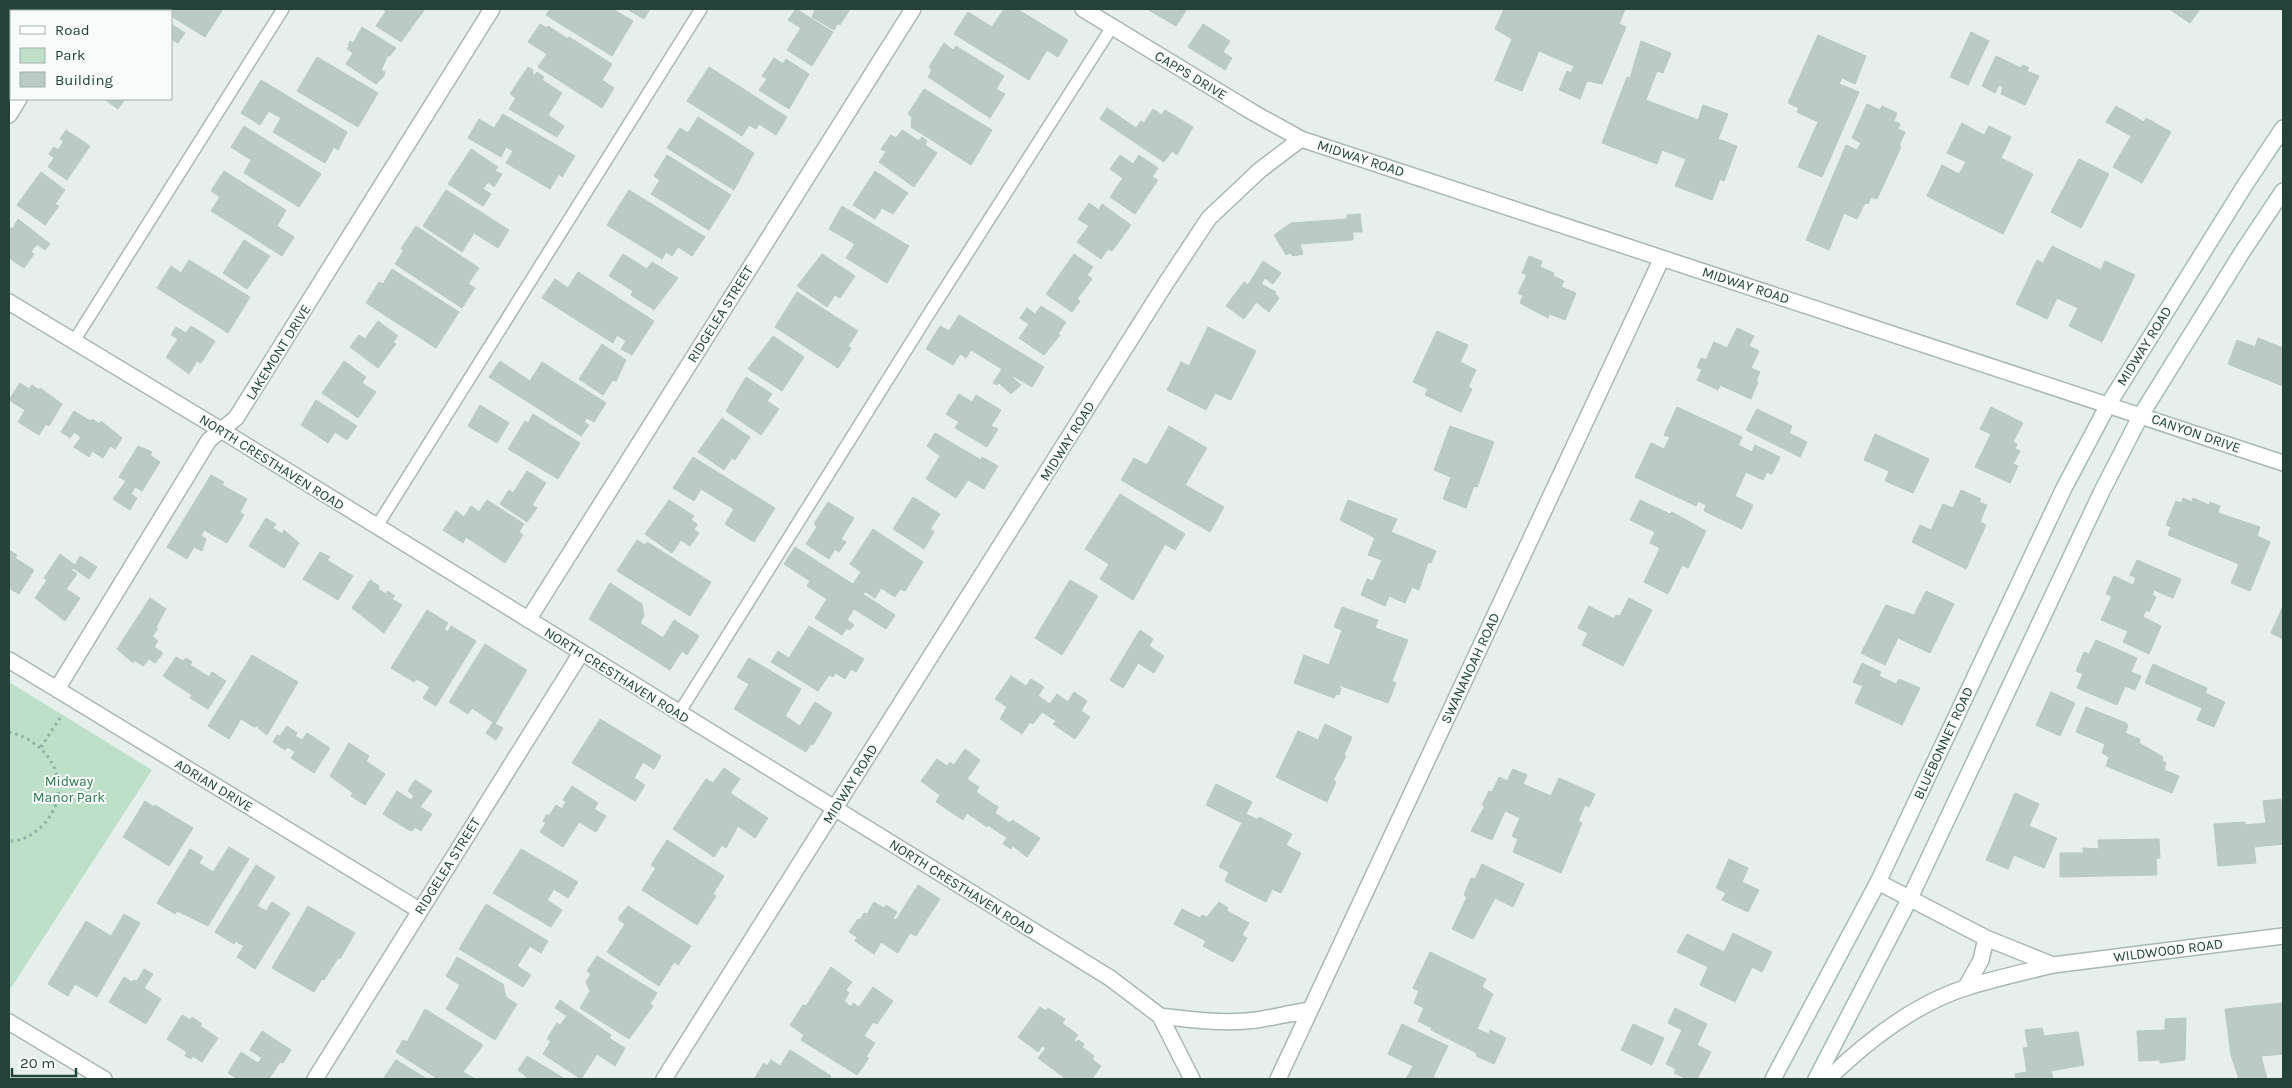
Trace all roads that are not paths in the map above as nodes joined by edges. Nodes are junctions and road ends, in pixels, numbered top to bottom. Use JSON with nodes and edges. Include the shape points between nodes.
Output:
{"nodes":[{"id":1,"x":283,"y":9,"type":"edge"},
{"id":2,"x":492,"y":9,"type":"edge"},
{"id":3,"x":701,"y":9,"type":"edge"},
{"id":4,"x":913,"y":9,"type":"edge"},
{"id":5,"x":1083,"y":9,"type":"edge"},
{"id":6,"x":1112,"y":27,"type":"junction"},
{"id":7,"x":18,"y":100,"type":"edge"},
{"id":8,"x":9,"y":115,"type":"edge"},
{"id":9,"x":2283,"y":128,"type":"edge"},
{"id":10,"x":1302,"y":138,"type":"junction"},
{"id":11,"x":2283,"y":192,"type":"edge"},
{"id":12,"x":1662,"y":258,"type":"junction"},
{"id":13,"x":9,"y":302,"type":"edge"},
{"id":14,"x":74,"y":341,"type":"junction"},
{"id":15,"x":2108,"y":405,"type":"junction"},
{"id":16,"x":2141,"y":415,"type":"junction"},
{"id":17,"x":222,"y":430,"type":"junction"},
{"id":18,"x":2283,"y":463,"type":"edge"},
{"id":19,"x":377,"y":526,"type":"junction"},
{"id":20,"x":528,"y":620,"type":"junction"},
{"id":21,"x":581,"y":653,"type":"junction"},
{"id":22,"x":9,"y":660,"type":"edge"},
{"id":23,"x":57,"y":688,"type":"junction"},
{"id":24,"x":679,"y":713,"type":"junction"},
{"id":25,"x":834,"y":808,"type":"junction"},
{"id":26,"x":1878,"y":882,"type":"junction"},
{"id":27,"x":1910,"y":898,"type":"junction"},
{"id":28,"x":419,"y":910,"type":"junction"},
{"id":29,"x":2283,"y":936,"type":"edge"},
{"id":30,"x":1986,"y":938,"type":"junction"},
{"id":31,"x":2053,"y":965,"type":"junction"},
{"id":32,"x":1966,"y":987,"type":"junction"},
{"id":33,"x":1310,"y":1010,"type":"junction"},
{"id":34,"x":1160,"y":1016,"type":"junction"},
{"id":35,"x":9,"y":1022,"type":"edge"},
{"id":36,"x":104,"y":1079,"type":"edge"},
{"id":37,"x":315,"y":1079,"type":"edge"},
{"id":38,"x":664,"y":1079,"type":"edge"},
{"id":39,"x":1192,"y":1079,"type":"edge"},
{"id":40,"x":1278,"y":1079,"type":"edge"},
{"id":41,"x":1773,"y":1079,"type":"edge"},
{"id":42,"x":1816,"y":1079,"type":"edge"},
{"id":43,"x":1828,"y":1079,"type":"edge"}],
"edges":[{"from":1,"to":14,"type":"lane"},
{"from":2,"to":17,"type":"street","name":"LAKEMONT DRIVE","via":[[236,418]]},
{"from":3,"to":19,"type":"lane"},
{"from":4,"to":20,"type":"street","name":"RIDGELEA STREET"},
{"from":5,"to":6,"type":"street","name":"CAPPS DRIVE"},
{"from":6,"to":10,"type":"street","name":"CAPPS DRIVE","via":[[1254,113]]},
{"from":6,"to":24,"type":"lane"},
{"from":7,"to":8,"type":"street"},
{"from":9,"to":15,"type":"street","name":"MIDWAY ROAD"},
{"from":10,"to":12,"type":"street","name":"MIDWAY ROAD"},
{"from":10,"to":25,"type":"street","name":"MIDWAY ROAD","via":[[1260,170],[1209,218]]},
{"from":11,"to":16,"type":"street"},
{"from":12,"to":15,"type":"street","name":"MIDWAY ROAD"},
{"from":12,"to":33,"type":"street","name":"SWANANOAH ROAD"},
{"from":13,"to":14,"type":"street","name":"NORTH CRESTHAVEN ROAD"},
{"from":14,"to":17,"type":"street","name":"NORTH CRESTHAVEN ROAD"},
{"from":15,"to":16,"type":"street","name":"CANYON DRIVE"},
{"from":15,"to":26,"type":"street","name":"BLUEBONNET ROAD","via":[[2064,488]]},
{"from":16,"to":18,"type":"street","name":"CANYON DRIVE"},
{"from":16,"to":27,"type":"street"},
{"from":17,"to":19,"type":"street","name":"NORTH CRESTHAVEN ROAD"},
{"from":17,"to":23,"type":"street","name":"LAKEMONT DRIVE","via":[[209,440]]},
{"from":19,"to":20,"type":"street","name":"NORTH CRESTHAVEN ROAD"},
{"from":20,"to":21,"type":"street","name":"NORTH CRESTHAVEN ROAD"},
{"from":21,"to":24,"type":"street","name":"NORTH CRESTHAVEN ROAD"},
{"from":21,"to":28,"type":"street","name":"RIDGELEA STREET"},
{"from":22,"to":23,"type":"street","name":"ADRIAN DRIVE"},
{"from":23,"to":28,"type":"street","name":"ADRIAN DRIVE"},
{"from":24,"to":25,"type":"street","name":"NORTH CRESTHAVEN ROAD"},
{"from":25,"to":34,"type":"street","name":"NORTH CRESTHAVEN ROAD","via":[[1110,978]]},
{"from":25,"to":38,"type":"street","name":"MIDWAY ROAD"},
{"from":26,"to":27,"type":"street","name":"WILDWOOD ROAD"},
{"from":26,"to":41,"type":"street","name":"BLUEBONNET ROAD"},
{"from":27,"to":30,"type":"street","name":"WILDWOOD ROAD"},
{"from":27,"to":42,"type":"street"},
{"from":28,"to":37,"type":"street","name":"RIDGELEA STREET"},
{"from":29,"to":31,"type":"street","name":"WILDWOOD ROAD"},
{"from":30,"to":31,"type":"street","name":"WILDWOOD ROAD"},
{"from":30,"to":32,"type":"street","via":[[1981,960]]},
{"from":31,"to":32,"type":"street","name":"WILDWOOD ROAD"},
{"from":32,"to":43,"type":"street","name":"WILDWOOD ROAD","via":[[1916,1010],[1880,1034]]},
{"from":33,"to":34,"type":"street","via":[[1256,1020],[1202,1021]]},
{"from":33,"to":40,"type":"street","name":"SWANANOAH ROAD"},
{"from":34,"to":39,"type":"street","name":"NORTH CRESTHAVEN ROAD"},
{"from":35,"to":36,"type":"street"}]}
